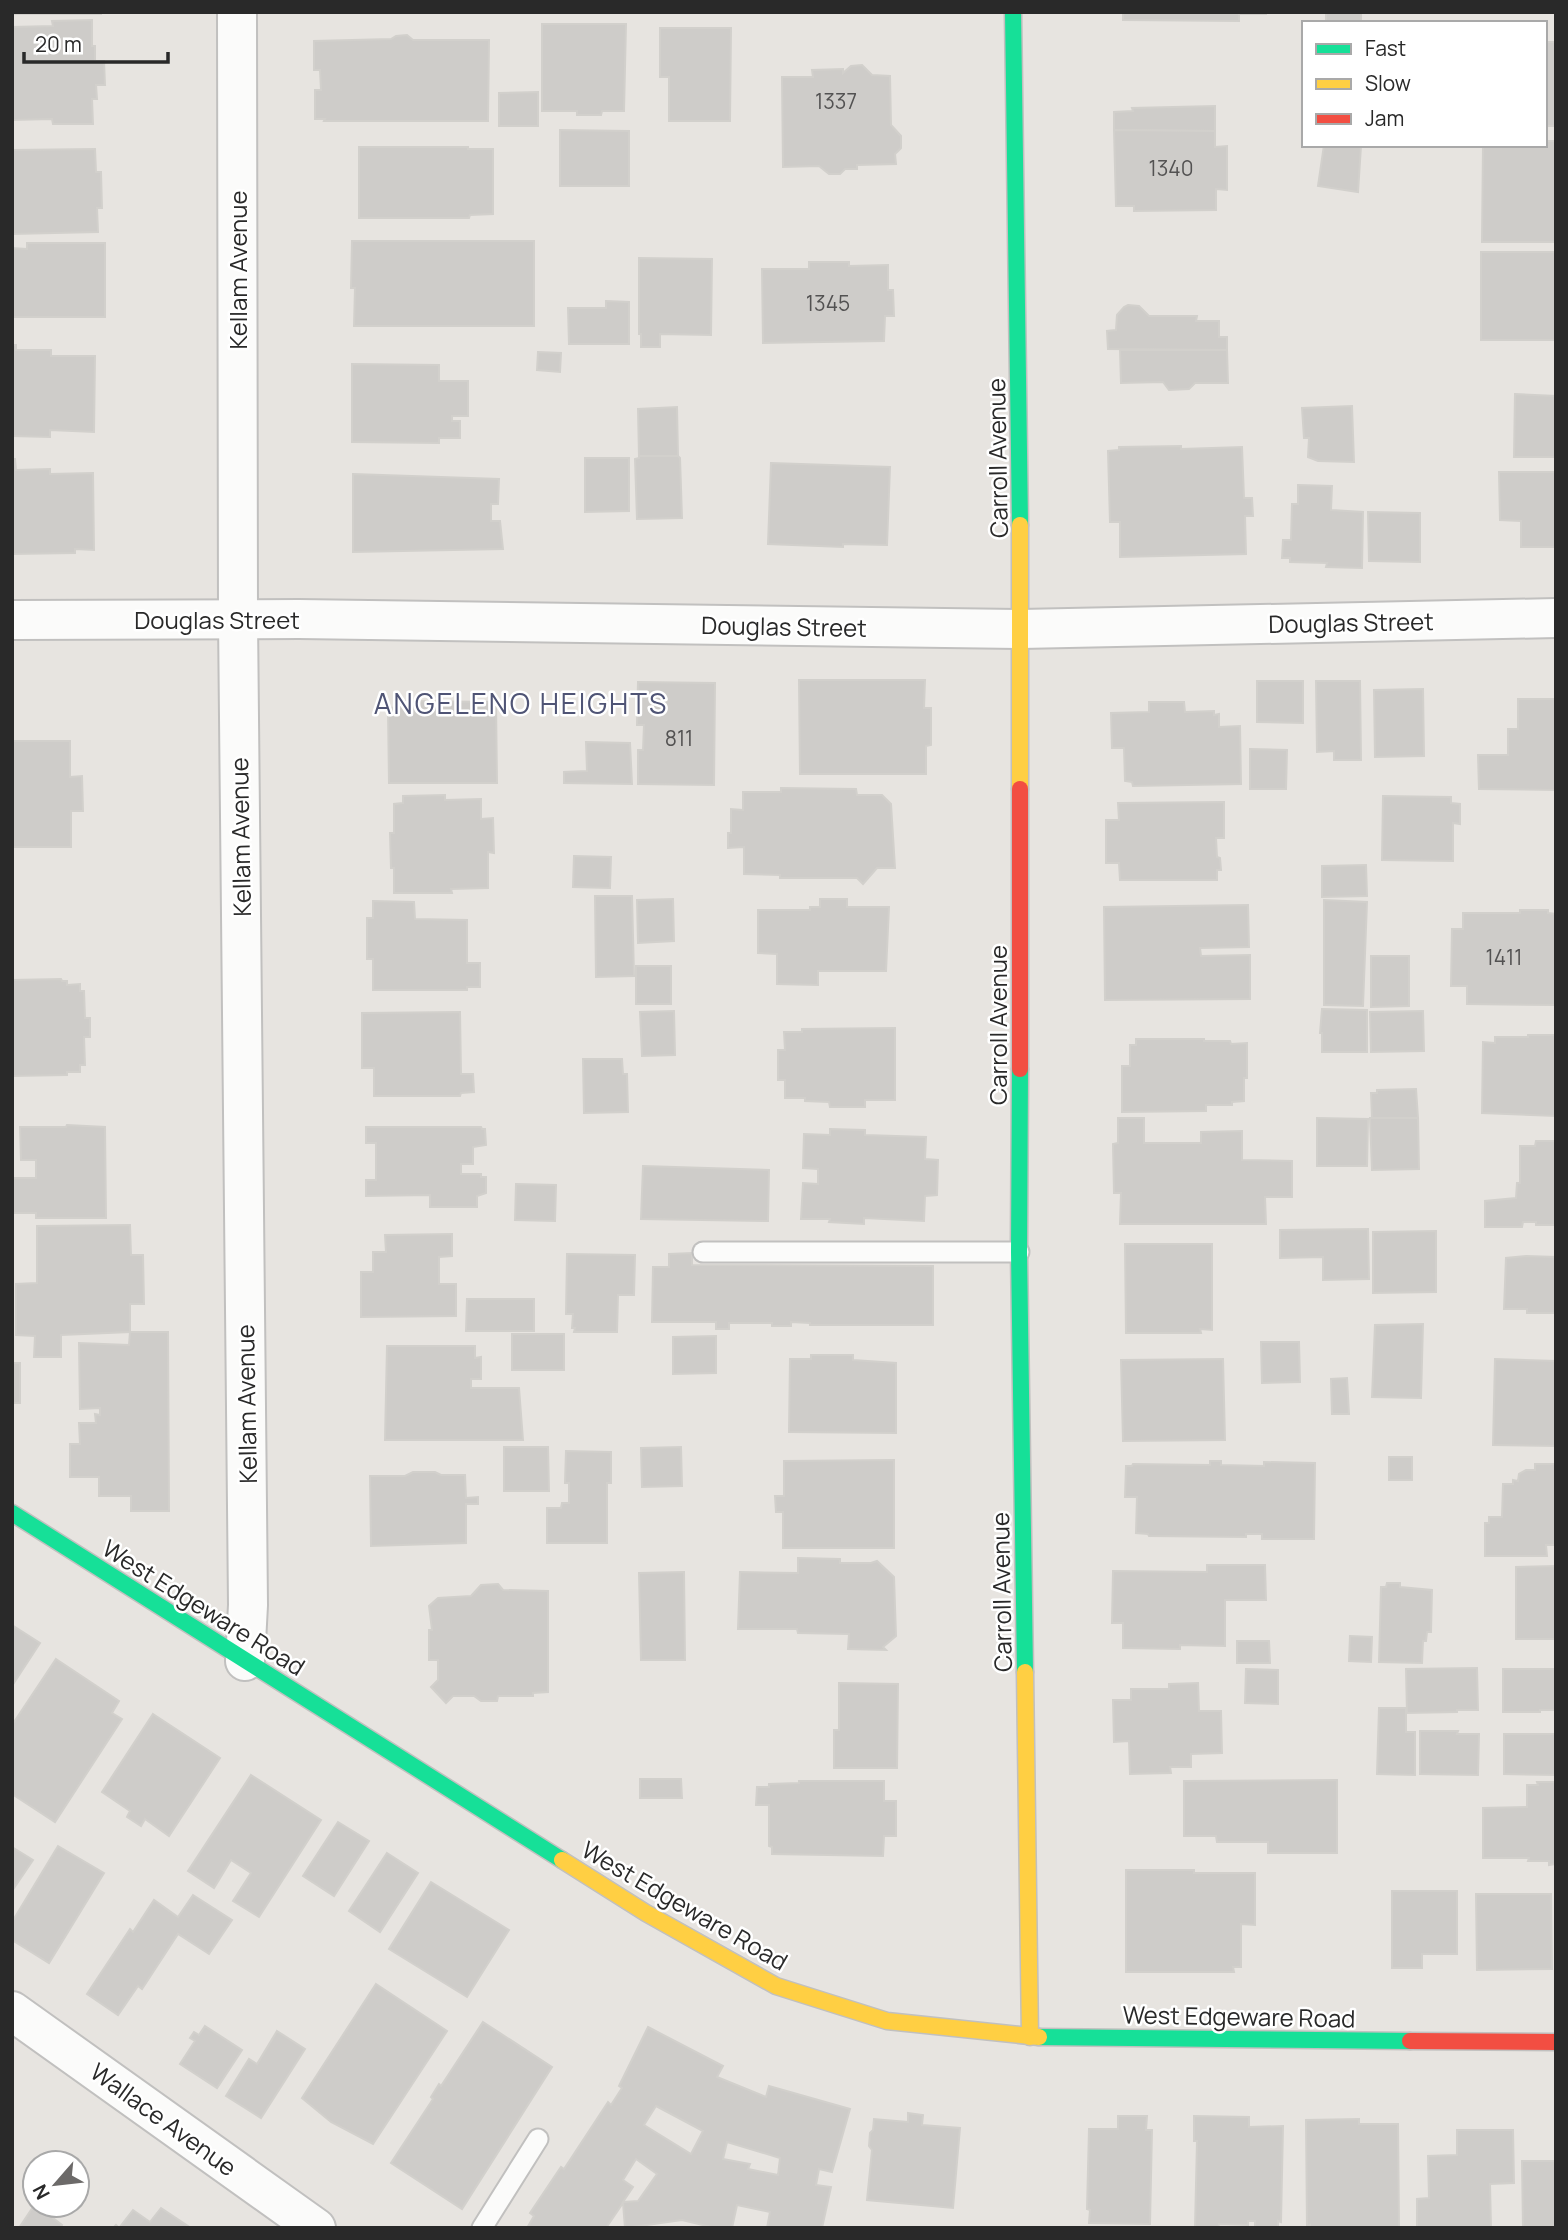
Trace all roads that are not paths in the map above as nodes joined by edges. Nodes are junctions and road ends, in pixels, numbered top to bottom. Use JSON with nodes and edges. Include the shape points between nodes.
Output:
{"nodes":[{"id":1,"x":237,"y":12,"type":"edge"},
{"id":2,"x":1013,"y":12,"type":"edge"},
{"id":3,"x":1556,"y":618,"type":"edge"},
{"id":4,"x":238,"y":619,"type":"junction"},
{"id":5,"x":12,"y":620,"type":"edge"},
{"id":6,"x":1021,"y":629,"type":"junction"},
{"id":7,"x":703,"y":1252,"type":"dead end"},
{"id":8,"x":1019,"y":1252,"type":"junction"},
{"id":9,"x":12,"y":1513,"type":"edge"},
{"id":10,"x":245,"y":1661,"type":"junction"},
{"id":11,"x":12,"y":2011,"type":"edge"},
{"id":12,"x":1030,"y":2037,"type":"junction"},
{"id":13,"x":1556,"y":2042,"type":"edge"},
{"id":14,"x":538,"y":2139,"type":"dead end"},
{"id":15,"x":316,"y":2228,"type":"edge"},
{"id":16,"x":482,"y":2228,"type":"edge"}],
"edges":[{"from":1,"to":4,"type":"street","name":"Kellam Avenue"},
{"from":2,"to":6,"type":"street","name":"Carroll Avenue"},
{"from":3,"to":6,"type":"street","name":"Douglas Street"},
{"from":4,"to":5,"type":"street","name":"Douglas Street"},
{"from":4,"to":6,"type":"street","name":"Douglas Street"},
{"from":4,"to":10,"type":"street","name":"Kellam Avenue"},
{"from":6,"to":8,"type":"street","name":"Carroll Avenue"},
{"from":7,"to":8,"type":"lane"},
{"from":8,"to":12,"type":"street","name":"Carroll Avenue"},
{"from":9,"to":10,"type":"street","name":"West Edgeware Road"},
{"from":10,"to":12,"type":"street","name":"West Edgeware Road","via":[[646,1913],[776,1986],[887,2021]]},
{"from":11,"to":15,"type":"street","name":"Wallace Avenue"},
{"from":12,"to":13,"type":"street","name":"West Edgeware Road"},
{"from":14,"to":16,"type":"lane"}]}
